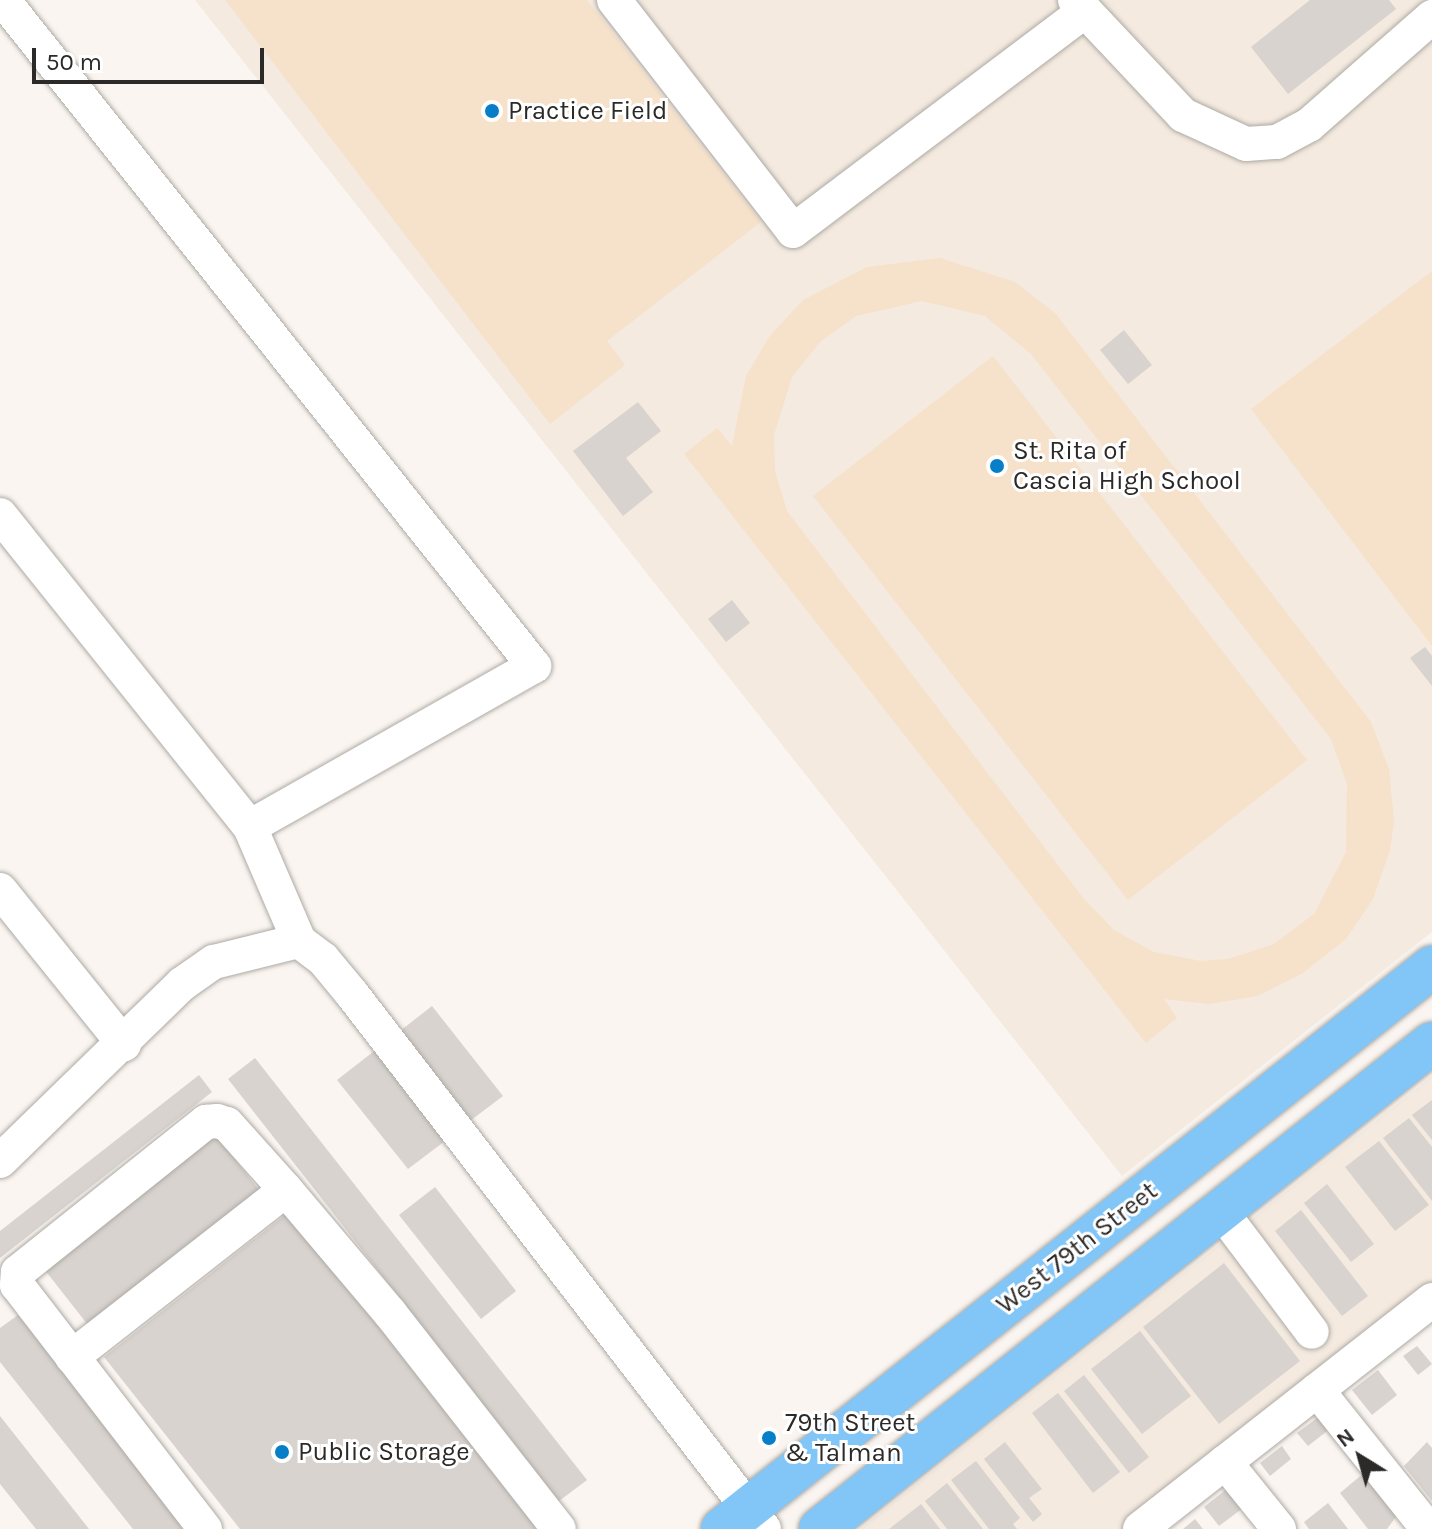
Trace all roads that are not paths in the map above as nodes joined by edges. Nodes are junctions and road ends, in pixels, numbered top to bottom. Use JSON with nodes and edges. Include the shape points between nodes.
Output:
{"nodes":[{"id":1,"x":3,"y":0,"type":"edge"},
{"id":2,"x":614,"y":0,"type":"edge"},
{"id":3,"x":1079,"y":6,"type":"edge"},
{"id":4,"x":1432,"y":17,"type":"edge"},
{"id":5,"x":0,"y":515,"type":"edge"},
{"id":6,"x":250,"y":827,"type":"junction"},
{"id":7,"x":0,"y":890,"type":"edge"},
{"id":8,"x":299,"y":941,"type":"junction"},
{"id":9,"x":1432,"y":967,"type":"edge"},
{"id":10,"x":1432,"y":1043,"type":"edge"},
{"id":11,"x":124,"y":1044,"type":"junction"},
{"id":12,"x":0,"y":1161,"type":"edge"},
{"id":13,"x":286,"y":1190,"type":"junction"},
{"id":14,"x":1221,"y":1211,"type":"junction"},
{"id":15,"x":1432,"y":1300,"type":"edge"},
{"id":16,"x":1312,"y":1332,"type":"dead end"},
{"id":17,"x":72,"y":1357,"type":"junction"},
{"id":18,"x":1317,"y":1390,"type":"junction"},
{"id":19,"x":1225,"y":1462,"type":"junction"},
{"id":20,"x":744,"y":1522,"type":"edge"},
{"id":21,"x":205,"y":1529,"type":"edge"},
{"id":22,"x":559,"y":1529,"type":"edge"},
{"id":23,"x":820,"y":1529,"type":"edge"},
{"id":24,"x":1140,"y":1529,"type":"edge"},
{"id":25,"x":1279,"y":1529,"type":"edge"},
{"id":26,"x":1428,"y":1529,"type":"edge"}],
"edges":[{"from":1,"to":6,"type":"lane","via":[[534,666]]},
{"from":2,"to":3,"type":"lane","via":[[793,231]]},
{"from":3,"to":4,"type":"lane","via":[[1183,115],[1246,144],[1277,142],[1309,125]]},
{"from":5,"to":6,"type":"lane"},
{"from":6,"to":8,"type":"lane"},
{"from":7,"to":11,"type":"lane"},
{"from":8,"to":11,"type":"lane","via":[[214,962],[182,984]]},
{"from":8,"to":20,"type":"lane","via":[[323,959],[352,994]]},
{"from":9,"to":20,"type":"main road","name":"West 79th Street"},
{"from":10,"to":14,"type":"main road"},
{"from":11,"to":12,"type":"lane"},
{"from":13,"to":17,"type":"lane"},
{"from":13,"to":17,"type":"lane","via":[[227,1124],[206,1122],[18,1272],[17,1285]]},
{"from":13,"to":22,"type":"lane"},
{"from":14,"to":16,"type":"lane"},
{"from":14,"to":23,"type":"main road"},
{"from":15,"to":18,"type":"lane"},
{"from":17,"to":21,"type":"lane"},
{"from":18,"to":19,"type":"lane"},
{"from":18,"to":26,"type":"lane"},
{"from":19,"to":24,"type":"lane"},
{"from":19,"to":25,"type":"lane"}]}
